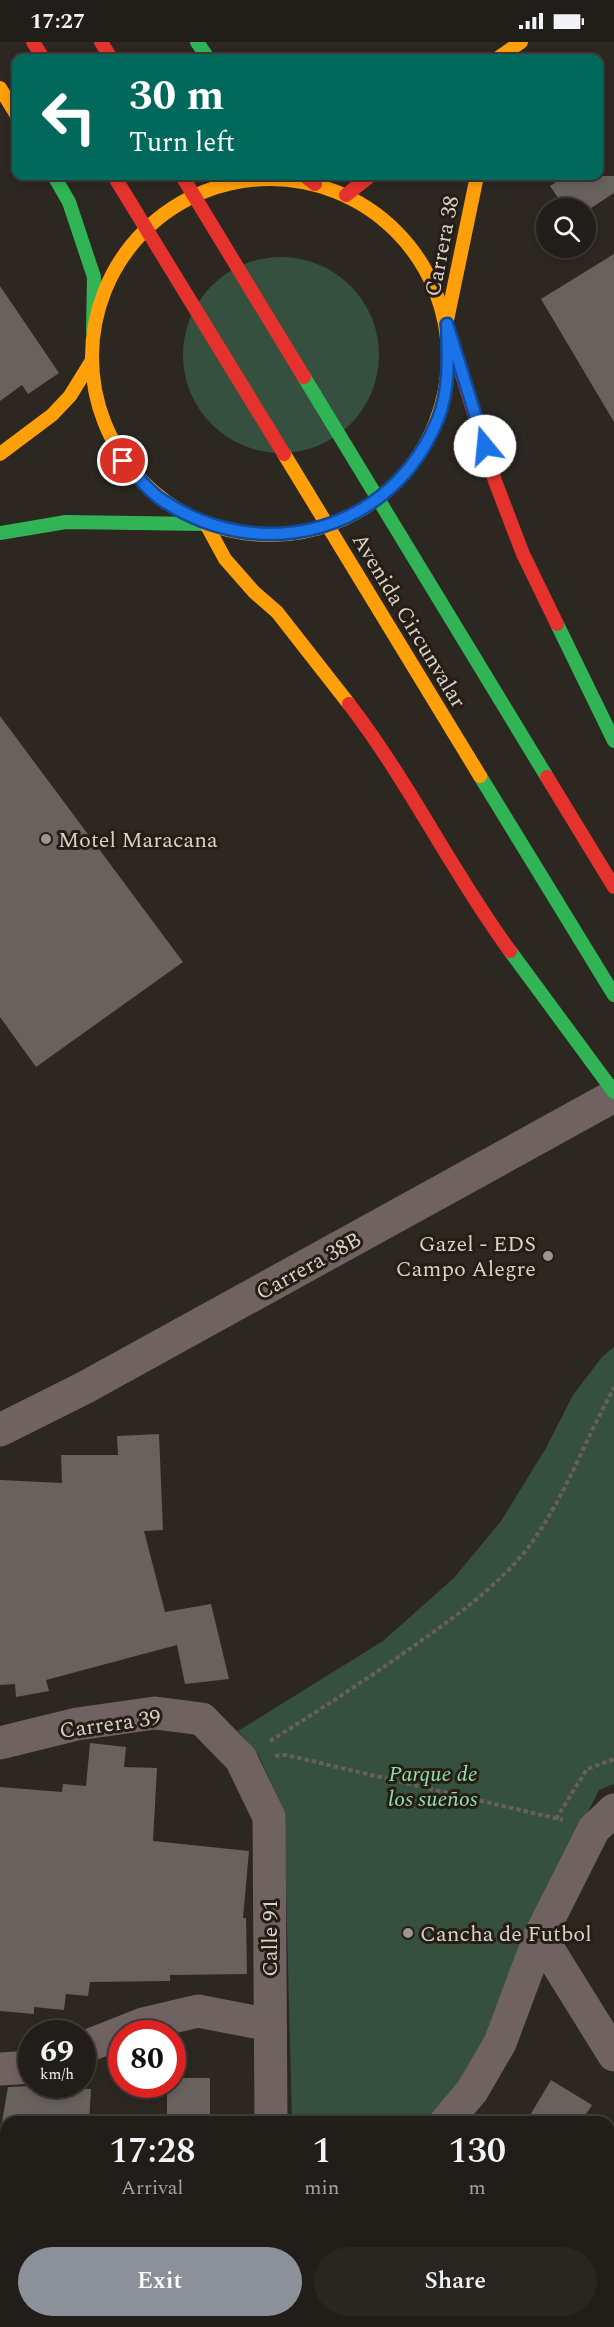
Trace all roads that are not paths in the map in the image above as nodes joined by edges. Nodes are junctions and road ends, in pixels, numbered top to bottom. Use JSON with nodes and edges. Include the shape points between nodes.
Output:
{"nodes":[{"id":1,"x":523,"y":42,"type":"edge"},
{"id":2,"x":504,"y":54,"type":"edge"},
{"id":3,"x":0,"y":88,"type":"edge"},
{"id":4,"x":12,"y":108,"type":"edge"},
{"id":5,"x":56,"y":180,"type":"edge"},
{"id":6,"x":116,"y":180,"type":"edge"},
{"id":7,"x":184,"y":180,"type":"edge"},
{"id":8,"x":256,"y":180,"type":"edge"},
{"id":9,"x":310,"y":180,"type":"edge"},
{"id":10,"x":365,"y":180,"type":"edge"},
{"id":11,"x":476,"y":180,"type":"edge"},
{"id":12,"x":345,"y":195,"type":"junction"},
{"id":13,"x":447,"y":324,"type":"junction"},
{"id":14,"x":93,"y":331,"type":"junction"},
{"id":15,"x":91,"y":362,"type":"junction"},
{"id":16,"x":0,"y":454,"type":"edge"},
{"id":17,"x":206,"y":524,"type":"junction"},
{"id":18,"x":0,"y":532,"type":"edge"},
{"id":19,"x":614,"y":741,"type":"edge"},
{"id":20,"x":614,"y":887,"type":"edge"},
{"id":21,"x":614,"y":995,"type":"edge"},
{"id":22,"x":614,"y":1094,"type":"edge"},
{"id":23,"x":0,"y":1430,"type":"edge"},
{"id":24,"x":0,"y":1743,"type":"edge"},
{"id":25,"x":241,"y":1759,"type":"joint"},
{"id":26,"x":604,"y":1819,"type":"edge"},
{"id":27,"x":540,"y":1936,"type":"junction"},
{"id":28,"x":270,"y":2025,"type":"junction"},
{"id":29,"x":96,"y":2042,"type":"edge"},
{"id":30,"x":614,"y":2054,"type":"edge"},
{"id":31,"x":18,"y":2068,"type":"edge"},
{"id":32,"x":0,"y":2069,"type":"edge"},
{"id":33,"x":271,"y":2116,"type":"edge"},
{"id":34,"x":451,"y":2116,"type":"edge"}],
"edges":[{"from":1,"to":2,"type":"main road"},
{"from":3,"to":4,"type":"main road"},
{"from":5,"to":14,"type":"main road","via":[[69,202],[93,277]]},
{"from":6,"to":21,"type":"main road","name":"Avenida Circunvalar","bridge":true},
{"from":7,"to":20,"type":"main road","name":"Avenida Circunvalar","bridge":true},
{"from":8,"to":14,"type":"main road","via":[[217,187],[171,208],[135,242],[107,283]]},
{"from":9,"to":12,"type":"main road"},
{"from":10,"to":12,"type":"main road"},
{"from":11,"to":13,"type":"main road","name":"Carrera 38"},
{"from":12,"to":13,"type":"main road","via":[[382,217],[412,247],[434,284]]},
{"from":13,"to":17,"type":"main road","via":[[449,371],[439,418],[416,459],[385,494],[344,520],[299,533],[252,535]]},
{"from":13,"to":19,"type":"main road","via":[[495,481],[523,554]]},
{"from":14,"to":15,"type":"main road"},
{"from":15,"to":16,"type":"main road","via":[[70,396],[52,415]]},
{"from":15,"to":17,"type":"main road","via":[[100,414],[123,461],[160,499]]},
{"from":17,"to":18,"type":"main road","via":[[66,522]]},
{"from":17,"to":22,"type":"main road","via":[[225,559],[277,612],[361,720],[474,902]]},
{"from":22,"to":23,"type":"street","name":"Carrera 38B","via":[[84,1388]]},
{"from":24,"to":25,"type":"street","name":"Carrera 39","via":[[77,1724],[155,1713],[202,1719]]},
{"from":25,"to":28,"type":"street","name":"Calle 91","via":[[269,1817]]},
{"from":26,"to":27,"type":"street"},
{"from":27,"to":30,"type":"street"},
{"from":27,"to":34,"type":"street","via":[[500,2043],[472,2091]]},
{"from":28,"to":29,"type":"street","via":[[198,2011],[143,2024]]},
{"from":28,"to":33,"type":"street","name":"Calle 91"},
{"from":31,"to":32,"type":"street"}]}
